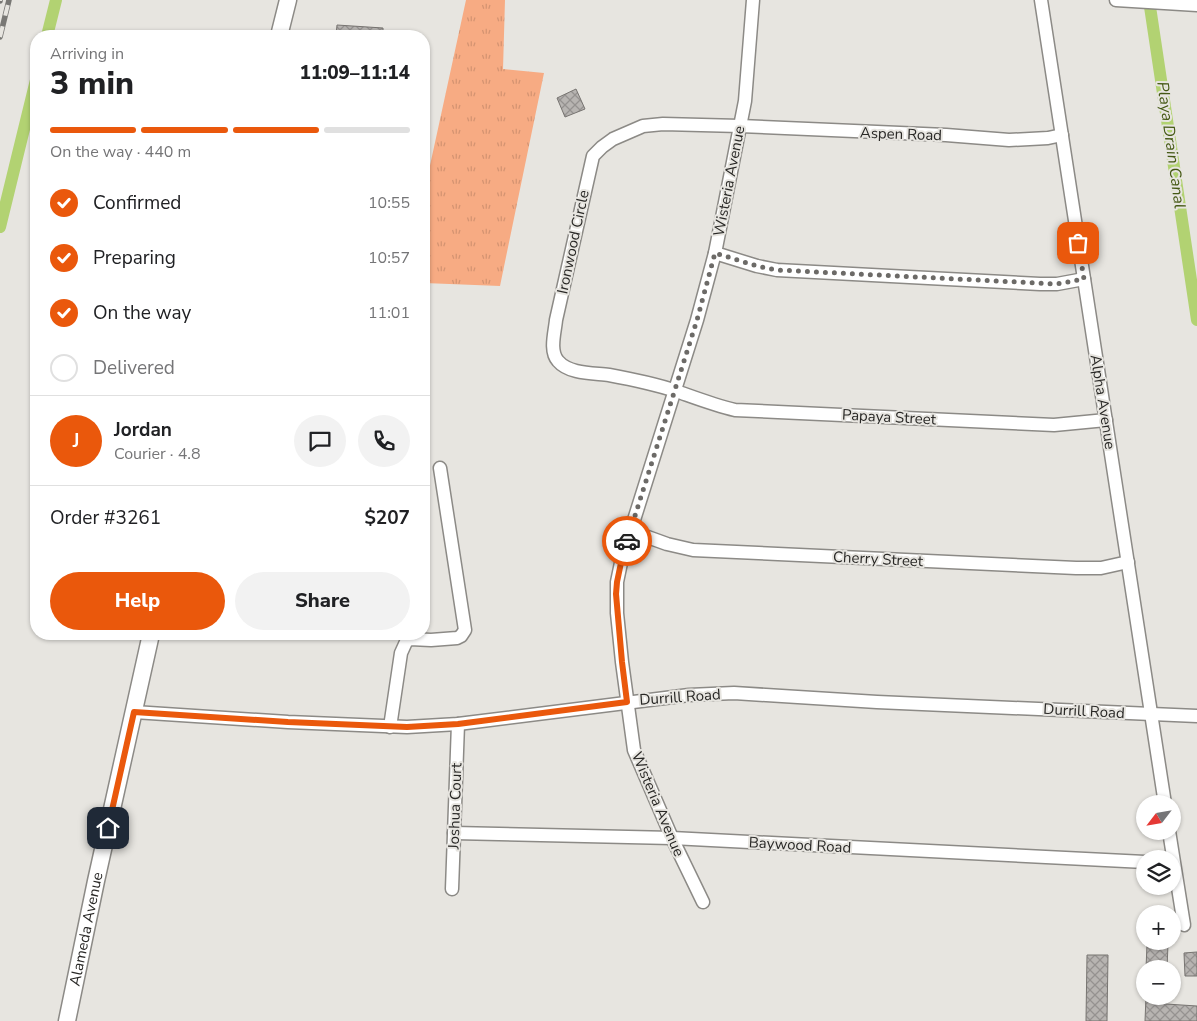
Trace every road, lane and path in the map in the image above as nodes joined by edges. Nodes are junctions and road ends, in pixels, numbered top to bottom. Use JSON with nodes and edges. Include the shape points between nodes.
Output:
{"nodes":[{"id":1,"x":288,"y":0,"type":"edge"},
{"id":2,"x":753,"y":0,"type":"edge"},
{"id":3,"x":1041,"y":0,"type":"edge"},
{"id":4,"x":1116,"y":0,"type":"edge"},
{"id":5,"x":1134,"y":1,"type":"edge"},
{"id":6,"x":1197,"y":5,"type":"edge"},
{"id":7,"x":280,"y":30,"type":"edge"},
{"id":8,"x":740,"y":126,"type":"junction"},
{"id":9,"x":1062,"y":135,"type":"junction"},
{"id":10,"x":715,"y":253,"type":"junction"},
{"id":11,"x":1084,"y":279,"type":"junction"},
{"id":12,"x":675,"y":391,"type":"junction"},
{"id":13,"x":1106,"y":420,"type":"junction"},
{"id":14,"x":440,"y":468,"type":"dead end"},
{"id":15,"x":631,"y":531,"type":"junction"},
{"id":16,"x":1128,"y":562,"type":"junction"},
{"id":17,"x":151,"y":640,"type":"edge"},
{"id":18,"x":409,"y":640,"type":"edge"},
{"id":19,"x":430,"y":640,"type":"edge"},
{"id":20,"x":627,"y":702,"type":"junction"},
{"id":21,"x":134,"y":712,"type":"junction"},
{"id":22,"x":1151,"y":713,"type":"junction"},
{"id":23,"x":1197,"y":716,"type":"edge"},
{"id":24,"x":458,"y":724,"type":"junction"},
{"id":25,"x":390,"y":727,"type":"junction"},
{"id":26,"x":1164,"y":795,"type":"edge"},
{"id":27,"x":454,"y":833,"type":"junction"},
{"id":28,"x":672,"y":838,"type":"junction"},
{"id":29,"x":1136,"y":862,"type":"edge"},
{"id":30,"x":452,"y":889,"type":"dead end"},
{"id":31,"x":1179,"y":895,"type":"edge"},
{"id":32,"x":703,"y":902,"type":"dead end"},
{"id":33,"x":1184,"y":924,"type":"dead end"},
{"id":34,"x":66,"y":1021,"type":"edge"}],
"edges":[{"from":1,"to":7,"type":"main road"},
{"from":2,"to":8,"type":"street","name":"Wisteria Avenue","via":[[748,76]]},
{"from":3,"to":9,"type":"street","name":"Alpha Avenue"},
{"from":4,"to":5,"type":"street"},
{"from":5,"to":6,"type":"street"},
{"from":8,"to":9,"type":"street","name":"Aspen Road","via":[[1009,140]]},
{"from":8,"to":10,"type":"street","name":"Wisteria Avenue"},
{"from":8,"to":12,"type":"street","name":"Ironwood Circle","via":[[643,126],[602,147],[593,156],[587,179],[556,320],[554,354],[561,363],[575,370]]},
{"from":9,"to":11,"type":"street","name":"Alpha Avenue"},
{"from":10,"to":11,"type":"street","via":[[777,270],[1040,284]]},
{"from":10,"to":12,"type":"street","name":"Wisteria Avenue"},
{"from":11,"to":13,"type":"street","name":"Alpha Avenue"},
{"from":12,"to":13,"type":"street","name":"Papaya Street","via":[[735,410],[1054,424]]},
{"from":12,"to":15,"type":"street","name":"Wisteria Avenue"},
{"from":13,"to":16,"type":"street","name":"Alpha Avenue"},
{"from":14,"to":19,"type":"street","via":[[465,630],[457,638]]},
{"from":15,"to":16,"type":"street","name":"Cherry Street","via":[[693,550],[1076,568],[1101,568]]},
{"from":15,"to":20,"type":"street","name":"Wisteria Avenue","via":[[622,558],[616,594]]},
{"from":16,"to":22,"type":"street","name":"Alpha Avenue"},
{"from":17,"to":21,"type":"main road","name":"Alameda Avenue"},
{"from":18,"to":25,"type":"street","via":[[401,653]]},
{"from":20,"to":22,"type":"street","name":"Durrill Road","via":[[734,694]]},
{"from":20,"to":24,"type":"street","name":"Durrill Road"},
{"from":20,"to":28,"type":"street","name":"Wisteria Avenue","via":[[634,750]]},
{"from":21,"to":25,"type":"street","name":"Durrill Road"},
{"from":21,"to":34,"type":"main road","name":"Alameda Avenue"},
{"from":22,"to":23,"type":"street","name":"Durrill Road"},
{"from":22,"to":26,"type":"street","name":"Alpha Avenue"},
{"from":24,"to":25,"type":"street","name":"Durrill Road"},
{"from":24,"to":27,"type":"street","name":"Joshua Court"},
{"from":27,"to":28,"type":"street","name":"Baywood Road"},
{"from":27,"to":30,"type":"street","name":"Joshua Court"},
{"from":28,"to":29,"type":"street","name":"Baywood Road"},
{"from":28,"to":32,"type":"street","name":"Wisteria Avenue"},
{"from":31,"to":33,"type":"street"}]}
